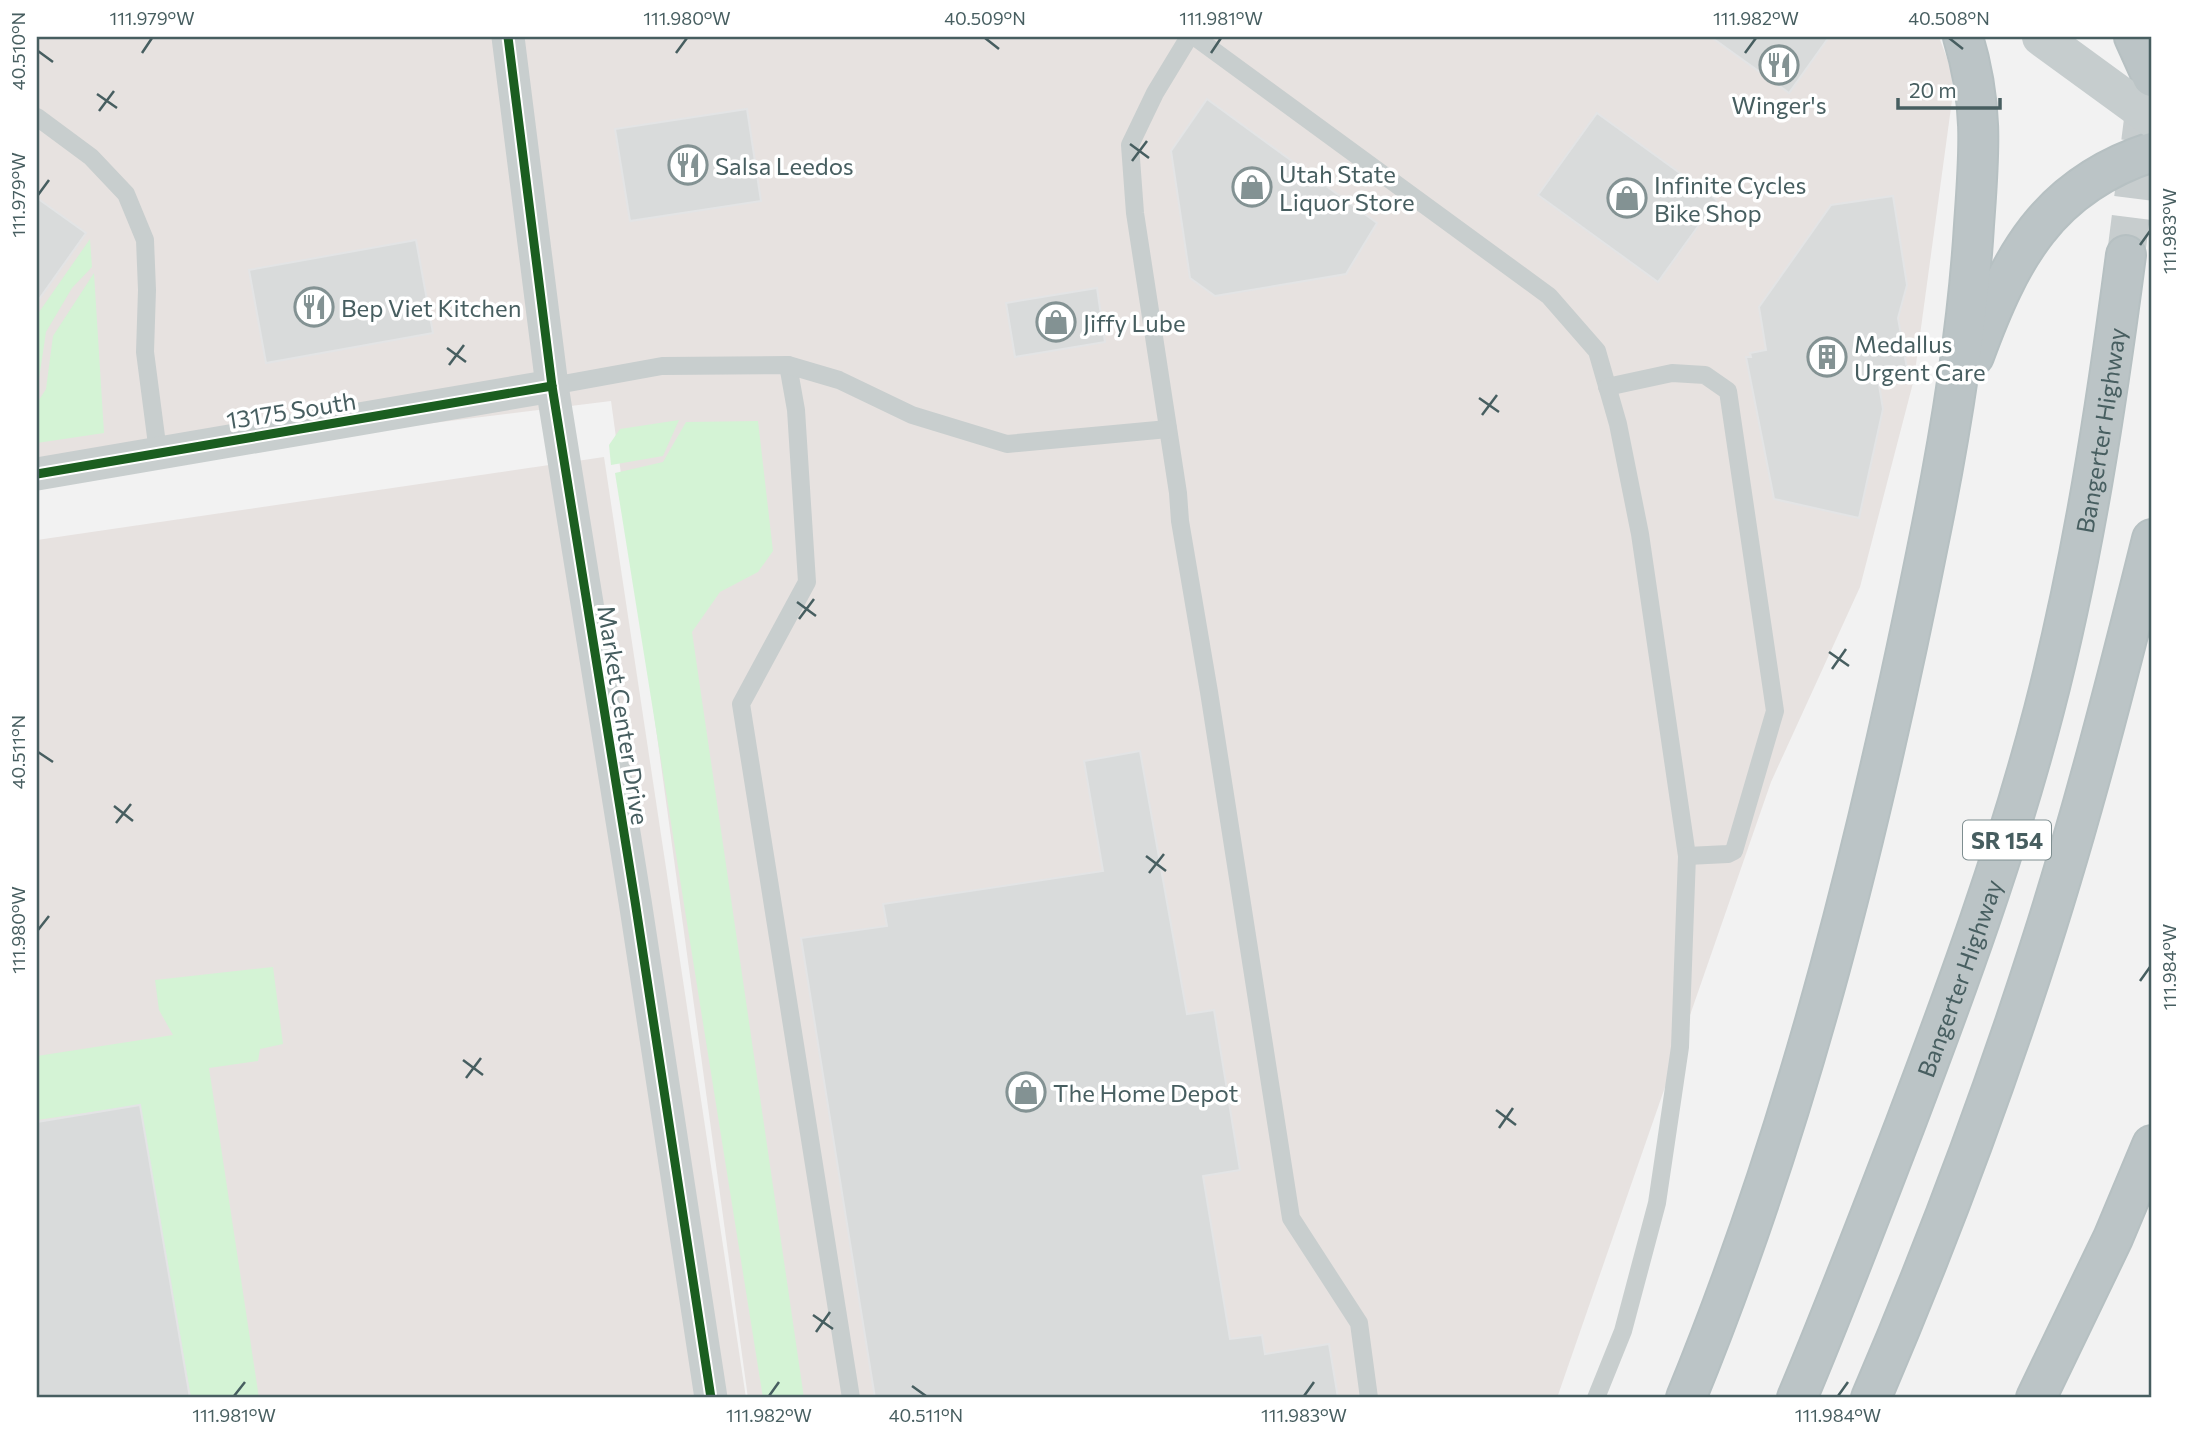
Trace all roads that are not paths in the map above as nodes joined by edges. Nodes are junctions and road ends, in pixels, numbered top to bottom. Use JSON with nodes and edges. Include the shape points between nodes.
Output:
{"nodes":[{"id":1,"x":508,"y":37,"type":"edge"},
{"id":2,"x":1189,"y":37,"type":"edge"},
{"id":3,"x":1195,"y":37,"type":"edge"},
{"id":4,"x":1963,"y":37,"type":"edge"},
{"id":5,"x":2041,"y":37,"type":"edge"},
{"id":6,"x":2134,"y":37,"type":"edge"},
{"id":7,"x":2152,"y":77,"type":"edge"},
{"id":8,"x":37,"y":117,"type":"edge"},
{"id":9,"x":2152,"y":118,"type":"edge"},
{"id":10,"x":2152,"y":152,"type":"edge"},
{"id":11,"x":2126,"y":255,"type":"tunnel mouth"},
{"id":12,"x":788,"y":365,"type":"junction"},
{"id":13,"x":552,"y":386,"type":"junction"},
{"id":14,"x":1607,"y":387,"type":"junction"},
{"id":15,"x":1953,"y":422,"type":"junction"},
{"id":16,"x":1168,"y":429,"type":"junction"},
{"id":17,"x":158,"y":452,"type":"junction"},
{"id":18,"x":37,"y":474,"type":"edge"},
{"id":19,"x":2152,"y":539,"type":"edge"},
{"id":20,"x":1687,"y":856,"type":"junction"},
{"id":21,"x":2152,"y":1145,"type":"edge"},
{"id":22,"x":711,"y":1398,"type":"edge"},
{"id":23,"x":850,"y":1398,"type":"edge"},
{"id":24,"x":1369,"y":1398,"type":"edge"},
{"id":25,"x":1596,"y":1398,"type":"edge"},
{"id":26,"x":1686,"y":1398,"type":"edge"},
{"id":27,"x":1797,"y":1398,"type":"edge"},
{"id":28,"x":1871,"y":1398,"type":"edge"},
{"id":29,"x":2036,"y":1398,"type":"edge"}],
"edges":[{"from":1,"to":13,"type":"street","name":"Market Center Drive"},
{"from":2,"to":16,"type":"lane","via":[[1130,145],[1135,213]]},
{"from":3,"to":14,"type":"lane","via":[[1549,296],[1597,351]]},
{"from":4,"to":15,"type":"highway","via":[[1980,130],[1973,248]]},
{"from":5,"to":9,"type":"main road"},
{"from":6,"to":7,"type":"highway"},
{"from":8,"to":17,"type":"lane","via":[[92,157],[126,194],[145,240],[145,352]]},
{"from":10,"to":15,"type":"highway","via":[[2085,182],[2050,213],[2027,242],[1981,338]]},
{"from":11,"to":27,"type":"highway","name":"Bangerter Highway","number":"SR 154","via":[[2092,494],[2070,603],[2015,816],[1952,1004]]},
{"from":12,"to":13,"type":"lane","via":[[662,366]]},
{"from":12,"to":16,"type":"lane","via":[[838,380],[912,415],[1007,444]]},
{"from":12,"to":23,"type":"lane","via":[[796,410],[807,582],[741,704]]},
{"from":13,"to":17,"type":"street","name":"13175 South"},
{"from":13,"to":22,"type":"street","name":"Market Center Drive"},
{"from":14,"to":20,"type":"lane","via":[[1640,534]]},
{"from":14,"to":20,"type":"lane","via":[[1672,373],[1705,375],[1728,391],[1776,711],[1734,851]]},
{"from":15,"to":26,"type":"highway","via":[[1918,595],[1825,990],[1766,1184]]},
{"from":16,"to":24,"type":"lane","via":[[1291,1218],[1359,1323]]},
{"from":17,"to":18,"type":"street","name":"13175 South"},
{"from":19,"to":28,"type":"highway","number":"SR 154","via":[[2114,693],[2036,960],[1960,1179]]},
{"from":20,"to":25,"type":"lane","via":[[1680,1046],[1657,1203],[1623,1331]]},
{"from":21,"to":29,"type":"highway"}]}
